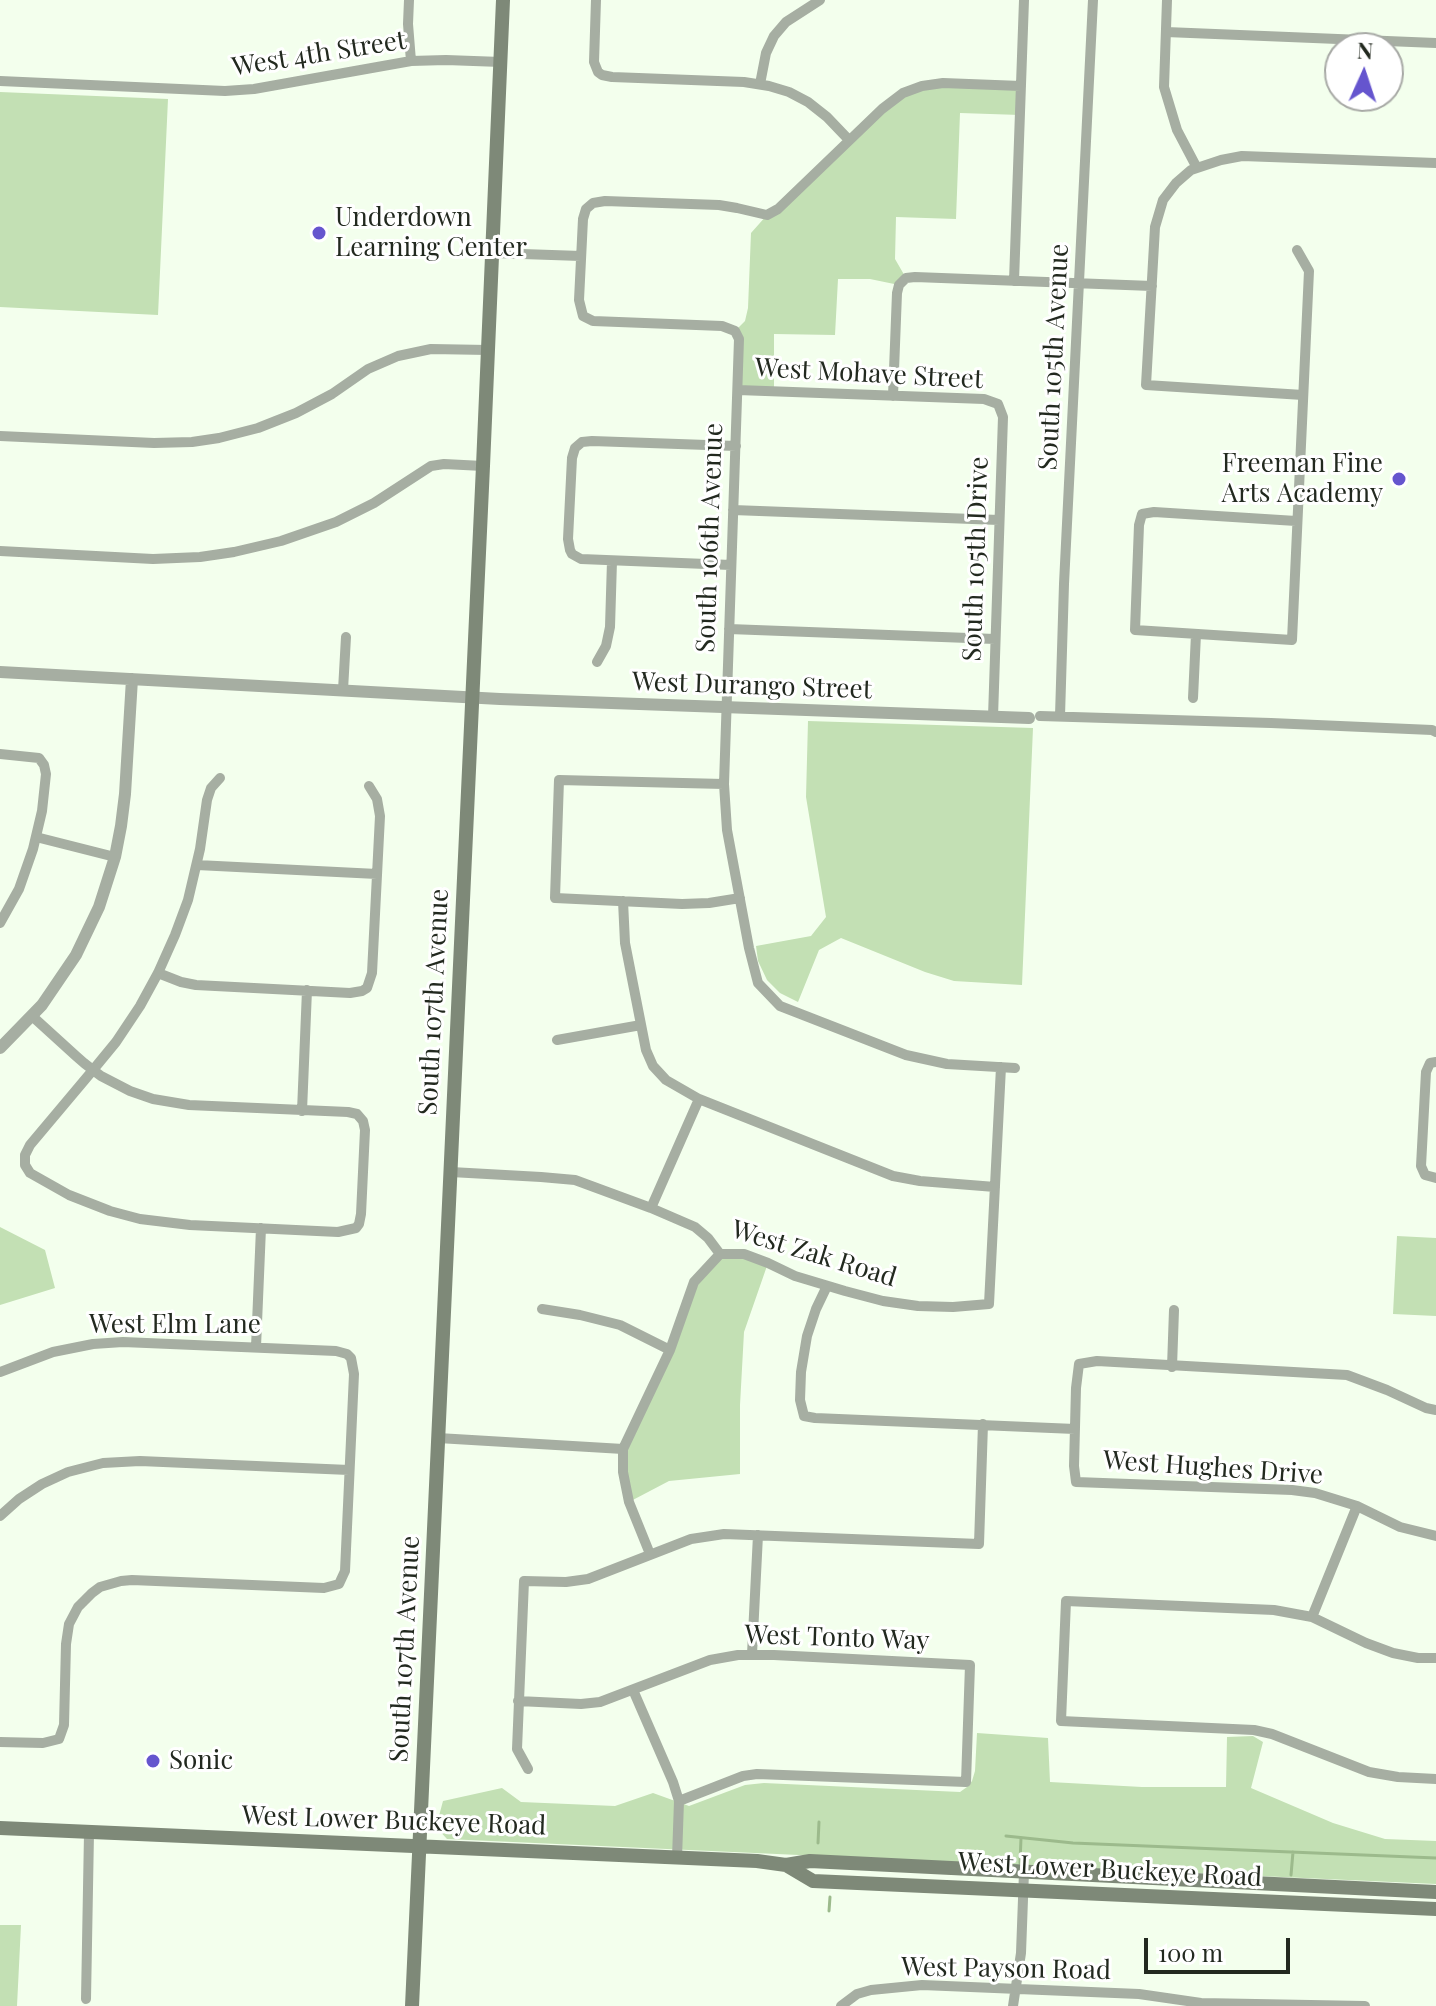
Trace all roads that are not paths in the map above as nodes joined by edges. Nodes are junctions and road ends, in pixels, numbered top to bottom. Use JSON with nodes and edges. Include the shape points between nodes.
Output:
{"nodes":[{"id":1,"x":409,"y":0,"type":"edge"},
{"id":2,"x":503,"y":0,"type":"edge"},
{"id":3,"x":596,"y":0,"type":"edge"},
{"id":4,"x":1024,"y":0,"type":"edge"},
{"id":5,"x":1093,"y":0,"type":"edge"},
{"id":6,"x":1167,"y":0,"type":"edge"},
{"id":7,"x":817,"y":1,"type":"edge"},
{"id":8,"x":1166,"y":32,"type":"junction"},
{"id":9,"x":1436,"y":43,"type":"edge"},
{"id":10,"x":411,"y":61,"type":"junction"},
{"id":11,"x":501,"y":62,"type":"junction"},
{"id":12,"x":0,"y":81,"type":"edge"},
{"id":13,"x":760,"y":84,"type":"junction"},
{"id":14,"x":1021,"y":86,"type":"junction"},
{"id":15,"x":849,"y":140,"type":"junction"},
{"id":16,"x":1436,"y":163,"type":"edge"},
{"id":17,"x":1197,"y":168,"type":"junction"},
{"id":18,"x":1297,"y":250,"type":"dead end"},
{"id":19,"x":493,"y":253,"type":"junction"},
{"id":20,"x":581,"y":256,"type":"junction"},
{"id":21,"x":1014,"y":281,"type":"junction"},
{"id":22,"x":1079,"y":283,"type":"junction"},
{"id":23,"x":1152,"y":286,"type":"junction"},
{"id":24,"x":488,"y":350,"type":"junction"},
{"id":25,"x":738,"y":390,"type":"junction"},
{"id":26,"x":1303,"y":395,"type":"junction"},
{"id":27,"x":893,"y":396,"type":"junction"},
{"id":28,"x":998,"y":404,"type":"joint"},
{"id":29,"x":0,"y":436,"type":"edge"},
{"id":30,"x":736,"y":446,"type":"junction"},
{"id":31,"x":483,"y":466,"type":"junction"},
{"id":32,"x":733,"y":510,"type":"junction"},
{"id":33,"x":999,"y":520,"type":"junction"},
{"id":34,"x":1296,"y":521,"type":"junction"},
{"id":35,"x":0,"y":551,"type":"edge"},
{"id":36,"x":612,"y":561,"type":"junction"},
{"id":37,"x":731,"y":565,"type":"junction"},
{"id":38,"x":729,"y":629,"type":"junction"},
{"id":39,"x":1196,"y":634,"type":"junction"},
{"id":40,"x":346,"y":637,"type":"dead end"},
{"id":41,"x":995,"y":639,"type":"junction"},
{"id":42,"x":597,"y":662,"type":"dead end"},
{"id":43,"x":0,"y":672,"type":"edge"},
{"id":44,"x":132,"y":679,"type":"junction"},
{"id":45,"x":343,"y":690,"type":"junction"},
{"id":46,"x":472,"y":697,"type":"junction"},
{"id":47,"x":1193,"y":698,"type":"dead end"},
{"id":48,"x":726,"y":707,"type":"junction"},
{"id":49,"x":1060,"y":716,"type":"junction"},
{"id":50,"x":993,"y":717,"type":"junction"},
{"id":51,"x":1035,"y":717,"type":"joint"},
{"id":52,"x":1436,"y":732,"type":"edge"},
{"id":53,"x":0,"y":754,"type":"edge"},
{"id":54,"x":220,"y":778,"type":"dead end"},
{"id":55,"x":724,"y":784,"type":"junction"},
{"id":56,"x":369,"y":786,"type":"dead end"},
{"id":57,"x":36,"y":837,"type":"junction"},
{"id":58,"x":115,"y":857,"type":"junction"},
{"id":59,"x":197,"y":865,"type":"junction"},
{"id":60,"x":377,"y":874,"type":"junction"},
{"id":61,"x":740,"y":898,"type":"junction"},
{"id":62,"x":623,"y":901,"type":"junction"},
{"id":63,"x":0,"y":923,"type":"edge"},
{"id":64,"x":158,"y":973,"type":"junction"},
{"id":65,"x":307,"y":990,"type":"junction"},
{"id":66,"x":32,"y":1016,"type":"junction"},
{"id":67,"x":641,"y":1025,"type":"junction"},
{"id":68,"x":557,"y":1040,"type":"dead end"},
{"id":69,"x":0,"y":1048,"type":"edge"},
{"id":70,"x":1433,"y":1062,"type":"edge"},
{"id":71,"x":1001,"y":1067,"type":"junction"},
{"id":72,"x":1015,"y":1068,"type":"dead end"},
{"id":73,"x":93,"y":1070,"type":"junction"},
{"id":74,"x":699,"y":1099,"type":"junction"},
{"id":75,"x":302,"y":1111,"type":"junction"},
{"id":76,"x":451,"y":1172,"type":"junction"},
{"id":77,"x":1431,"y":1177,"type":"edge"},
{"id":78,"x":995,"y":1187,"type":"junction"},
{"id":79,"x":651,"y":1208,"type":"junction"},
{"id":80,"x":261,"y":1228,"type":"junction"},
{"id":81,"x":720,"y":1254,"type":"junction"},
{"id":82,"x":827,"y":1286,"type":"junction"},
{"id":83,"x":542,"y":1309,"type":"dead end"},
{"id":84,"x":1174,"y":1310,"type":"dead end"},
{"id":85,"x":256,"y":1347,"type":"junction"},
{"id":86,"x":670,"y":1350,"type":"junction"},
{"id":87,"x":1172,"y":1367,"type":"junction"},
{"id":88,"x":0,"y":1372,"type":"edge"},
{"id":89,"x":1436,"y":1410,"type":"edge"},
{"id":90,"x":983,"y":1424,"type":"junction"},
{"id":91,"x":1075,"y":1429,"type":"junction"},
{"id":92,"x":438,"y":1438,"type":"junction"},
{"id":93,"x":623,"y":1449,"type":"junction"},
{"id":94,"x":349,"y":1470,"type":"junction"},
{"id":95,"x":1357,"y":1506,"type":"junction"},
{"id":96,"x":0,"y":1516,"type":"edge"},
{"id":97,"x":758,"y":1535,"type":"junction"},
{"id":98,"x":1436,"y":1536,"type":"edge"},
{"id":99,"x":650,"y":1554,"type":"junction"},
{"id":100,"x":1312,"y":1617,"type":"junction"},
{"id":101,"x":752,"y":1654,"type":"junction"},
{"id":102,"x":1436,"y":1658,"type":"edge"},
{"id":103,"x":633,"y":1690,"type":"junction"},
{"id":104,"x":518,"y":1701,"type":"junction"},
{"id":105,"x":0,"y":1742,"type":"edge"},
{"id":106,"x":528,"y":1769,"type":"dead end"},
{"id":107,"x":1436,"y":1779,"type":"edge"},
{"id":108,"x":679,"y":1801,"type":"junction"},
{"id":109,"x":0,"y":1828,"type":"edge"},
{"id":110,"x":89,"y":1839,"type":"junction"},
{"id":111,"x":419,"y":1846,"type":"junction"},
{"id":112,"x":677,"y":1858,"type":"junction"},
{"id":113,"x":786,"y":1865,"type":"junction"},
{"id":114,"x":1024,"y":1872,"type":"junction"},
{"id":115,"x":1023,"y":1890,"type":"junction"},
{"id":116,"x":1436,"y":1892,"type":"edge"},
{"id":117,"x":1436,"y":1909,"type":"edge"},
{"id":118,"x":1015,"y":1990,"type":"junction"},
{"id":119,"x":86,"y":1999,"type":"dead end"},
{"id":120,"x":412,"y":2006,"type":"edge"},
{"id":121,"x":841,"y":2006,"type":"edge"},
{"id":122,"x":1013,"y":2006,"type":"edge"},
{"id":123,"x":1365,"y":2006,"type":"edge"}],
"edges":[{"from":1,"to":10,"type":"street"},
{"from":2,"to":11,"type":"main road","name":"South 107th Avenue"},
{"from":3,"to":13,"type":"street","via":[[598,72]]},
{"from":4,"to":14,"type":"street"},
{"from":5,"to":22,"type":"street","name":"South 105th Avenue"},
{"from":6,"to":8,"type":"street"},
{"from":7,"to":13,"type":"street","via":[[774,36]]},
{"from":8,"to":9,"type":"street"},
{"from":8,"to":17,"type":"street","via":[[1164,87],[1177,130]]},
{"from":10,"to":11,"type":"street","name":"West 4th Street"},
{"from":10,"to":12,"type":"street","name":"West 4th Street","via":[[240,91]]},
{"from":11,"to":19,"type":"main road","name":"South 107th Avenue"},
{"from":13,"to":15,"type":"street","via":[[808,102]]},
{"from":14,"to":15,"type":"street","via":[[922,86],[895,98]]},
{"from":14,"to":21,"type":"street"},
{"from":15,"to":20,"type":"street","via":[[767,215],[719,205],[589,205]]},
{"from":16,"to":17,"type":"street","via":[[1242,156]]},
{"from":17,"to":23,"type":"street","via":[[1163,200],[1155,227]]},
{"from":18,"to":26,"type":"street","via":[[1309,271]]},
{"from":19,"to":20,"type":"street"},
{"from":19,"to":24,"type":"main road","name":"South 107th Avenue"},
{"from":20,"to":25,"type":"street","name":"South 106th Avenue","via":[[583,316],[735,331]]},
{"from":21,"to":22,"type":"street"},
{"from":21,"to":27,"type":"street","via":[[902,281],[897,293]]},
{"from":22,"to":23,"type":"street"},
{"from":22,"to":49,"type":"street","name":"South 105th Avenue"},
{"from":23,"to":26,"type":"street","via":[[1146,385]]},
{"from":24,"to":29,"type":"street","via":[[431,349],[398,356],[296,413],[219,438],[154,443]]},
{"from":24,"to":31,"type":"main road","name":"South 107th Avenue"},
{"from":25,"to":27,"type":"street","name":"West Mohave Street"},
{"from":25,"to":30,"type":"street","name":"South 106th Avenue"},
{"from":26,"to":34,"type":"street"},
{"from":27,"to":28,"type":"street","name":"West Mohave Street"},
{"from":28,"to":33,"type":"street","name":"South 105th Drive","via":[[1003,417]]},
{"from":30,"to":32,"type":"street","name":"South 106th Avenue"},
{"from":30,"to":36,"type":"street","via":[[592,441],[578,445],[573,453],[570,550],[581,559]]},
{"from":31,"to":35,"type":"street","via":[[431,466],[336,522],[234,552],[153,559]]},
{"from":31,"to":46,"type":"main road","name":"South 107th Avenue"},
{"from":32,"to":33,"type":"street"},
{"from":32,"to":37,"type":"street","name":"South 106th Avenue"},
{"from":33,"to":41,"type":"street","name":"South 105th Drive"},
{"from":34,"to":39,"type":"street","via":[[1292,640]]},
{"from":34,"to":39,"type":"street","via":[[1142,514],[1135,630]]},
{"from":36,"to":37,"type":"street"},
{"from":36,"to":42,"type":"street","via":[[610,627]]},
{"from":37,"to":38,"type":"street","name":"South 106th Avenue"},
{"from":38,"to":41,"type":"street"},
{"from":38,"to":48,"type":"street","name":"South 106th Avenue"},
{"from":39,"to":47,"type":"street"},
{"from":40,"to":45,"type":"street"},
{"from":41,"to":50,"type":"street","name":"South 105th Drive"},
{"from":43,"to":44,"type":"street"},
{"from":44,"to":45,"type":"street"},
{"from":44,"to":58,"type":"street"},
{"from":45,"to":46,"type":"street","name":"West Durango Street"},
{"from":46,"to":48,"type":"street","name":"West Durango Street"},
{"from":46,"to":76,"type":"main road","name":"South 107th Avenue"},
{"from":48,"to":50,"type":"street","name":"West Durango Street"},
{"from":48,"to":55,"type":"street","name":"South 106th Avenue"},
{"from":49,"to":51,"type":"street","name":"West Durango Street"},
{"from":49,"to":52,"type":"street","name":"West Durango Street"},
{"from":50,"to":51,"type":"street","name":"West Durango Street"},
{"from":53,"to":57,"type":"street","via":[[42,761],[45,786]]},
{"from":54,"to":59,"type":"street","via":[[207,800]]},
{"from":55,"to":61,"type":"street","name":"South 106th Avenue"},
{"from":55,"to":62,"type":"street","via":[[559,780],[555,898]]},
{"from":56,"to":60,"type":"street","via":[[379,807]]},
{"from":57,"to":58,"type":"street"},
{"from":57,"to":63,"type":"street"},
{"from":58,"to":66,"type":"street","via":[[76,955]]},
{"from":59,"to":60,"type":"street"},
{"from":59,"to":64,"type":"street"},
{"from":60,"to":65,"type":"street","via":[[370,984],[350,993]]},
{"from":61,"to":62,"type":"street","via":[[696,904]]},
{"from":61,"to":71,"type":"street","name":"South 106th Avenue","via":[[758,983],[780,1006],[906,1055]]},
{"from":62,"to":67,"type":"street","via":[[625,943]]},
{"from":64,"to":65,"type":"street","via":[[196,985]]},
{"from":64,"to":73,"type":"street"},
{"from":65,"to":75,"type":"street"},
{"from":66,"to":69,"type":"street"},
{"from":66,"to":73,"type":"street"},
{"from":67,"to":68,"type":"street"},
{"from":67,"to":74,"type":"street","via":[[659,1074]]},
{"from":70,"to":77,"type":"street","via":[[1426,1072],[1421,1166]]},
{"from":71,"to":72,"type":"street"},
{"from":71,"to":78,"type":"street"},
{"from":73,"to":75,"type":"street","via":[[130,1091],[165,1102]]},
{"from":73,"to":80,"type":"street","via":[[30,1145],[25,1160],[30,1173],[124,1215],[173,1224]]},
{"from":74,"to":78,"type":"street","via":[[893,1176]]},
{"from":74,"to":79,"type":"street"},
{"from":75,"to":80,"type":"street","via":[[361,1117],[365,1130],[359,1224],[338,1232]]},
{"from":76,"to":79,"type":"street","name":"West Zak Road","via":[[575,1180]]},
{"from":76,"to":92,"type":"main road","name":"South 107th Avenue"},
{"from":78,"to":82,"type":"street","name":"West Zak Road","via":[[989,1304],[918,1306]]},
{"from":79,"to":81,"type":"street","name":"West Zak Road","via":[[695,1227]]},
{"from":80,"to":85,"type":"street"},
{"from":81,"to":82,"type":"street","name":"West Zak Road","via":[[744,1254]]},
{"from":81,"to":86,"type":"street","via":[[694,1282]]},
{"from":82,"to":90,"type":"street","name":"West Hughes Drive","via":[[807,1336],[800,1400],[804,1416]]},
{"from":83,"to":86,"type":"street","via":[[620,1325]]},
{"from":84,"to":87,"type":"street"},
{"from":85,"to":88,"type":"street","name":"West Elm Lane","via":[[93,1344]]},
{"from":85,"to":94,"type":"street","name":"West Elm Lane","via":[[336,1351],[351,1358]]},
{"from":86,"to":93,"type":"street"},
{"from":87,"to":89,"type":"street","via":[[1347,1375]]},
{"from":87,"to":91,"type":"street","via":[[1079,1364]]},
{"from":90,"to":91,"type":"street","name":"West Hughes Drive"},
{"from":90,"to":97,"type":"street","via":[[979,1544]]},
{"from":91,"to":95,"type":"street","name":"West Hughes Drive","via":[[1076,1482],[1292,1490]]},
{"from":92,"to":93,"type":"street"},
{"from":92,"to":111,"type":"main road","name":"South 107th Avenue"},
{"from":93,"to":99,"type":"street","via":[[629,1502]]},
{"from":94,"to":96,"type":"street","via":[[103,1463],[42,1484]]},
{"from":94,"to":105,"type":"street","via":[[345,1571],[339,1584],[324,1588],[132,1580],[100,1587],[78,1607],[69,1624],[59,1739]]},
{"from":95,"to":98,"type":"street","name":"West Hughes Drive","via":[[1400,1527]]},
{"from":95,"to":100,"type":"street"},
{"from":97,"to":99,"type":"street","via":[[705,1536]]},
{"from":97,"to":101,"type":"street"},
{"from":99,"to":104,"type":"street","via":[[588,1579],[524,1581]]},
{"from":100,"to":102,"type":"street","via":[[1393,1653]]},
{"from":100,"to":107,"type":"street","via":[[1274,1610],[1066,1601],[1061,1721],[1254,1730],[1369,1772]]},
{"from":101,"to":103,"type":"street","name":"West Tonto Way","via":[[710,1660]]},
{"from":101,"to":108,"type":"street","name":"West Tonto Way","via":[[970,1665],[966,1782],[757,1774]]},
{"from":103,"to":104,"type":"street","name":"West Tonto Way","via":[[581,1704]]},
{"from":103,"to":108,"type":"street"},
{"from":104,"to":106,"type":"street","via":[[517,1749]]},
{"from":108,"to":112,"type":"street"},
{"from":109,"to":110,"type":"main road","name":"West Lower Buckeye Road"},
{"from":110,"to":111,"type":"main road","name":"West Lower Buckeye Road"},
{"from":110,"to":119,"type":"street"},
{"from":111,"to":112,"type":"main road","name":"West Lower Buckeye Road"},
{"from":111,"to":120,"type":"main road","name":"South 107th Avenue"},
{"from":112,"to":113,"type":"main road","name":"West Lower Buckeye Road"},
{"from":113,"to":114,"type":"main road","name":"West Lower Buckeye Road","via":[[810,1861]]},
{"from":113,"to":115,"type":"main road","name":"West Lower Buckeye Road","via":[[813,1881]]},
{"from":114,"to":115,"type":"street"},
{"from":114,"to":116,"type":"main road","name":"West Lower Buckeye Road"},
{"from":115,"to":117,"type":"main road","name":"West Lower Buckeye Road"},
{"from":115,"to":118,"type":"street"},
{"from":118,"to":121,"type":"street","name":"West Payson Road","via":[[922,1985],[857,1994]]},
{"from":118,"to":122,"type":"street"},
{"from":118,"to":123,"type":"street","name":"West Payson Road","via":[[1139,1994],[1201,2003]]}]}
